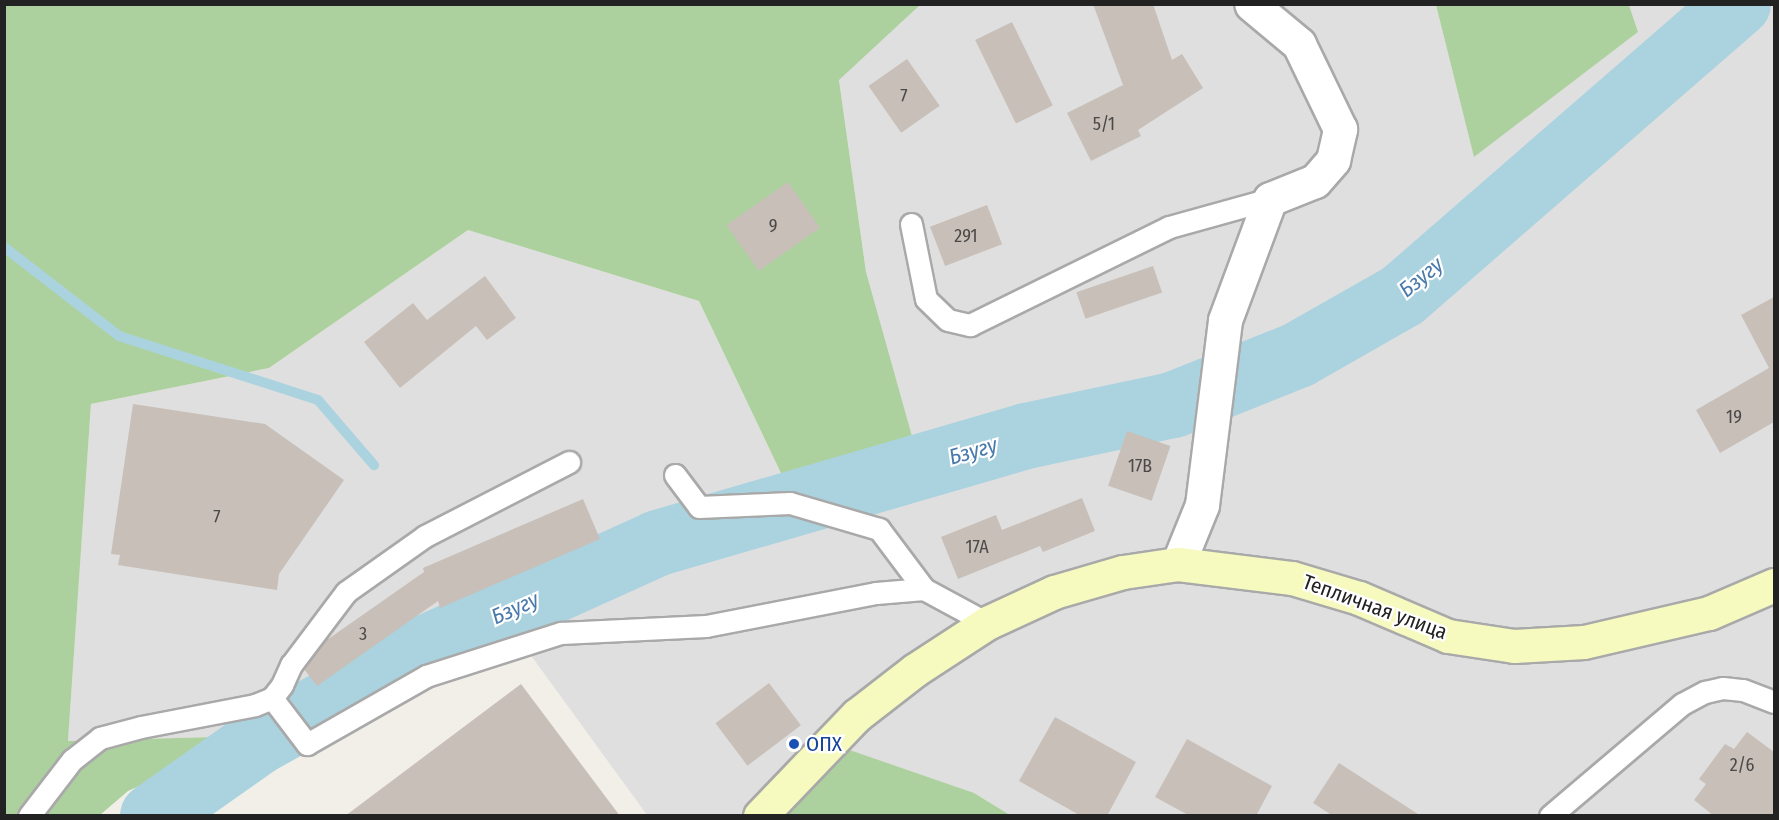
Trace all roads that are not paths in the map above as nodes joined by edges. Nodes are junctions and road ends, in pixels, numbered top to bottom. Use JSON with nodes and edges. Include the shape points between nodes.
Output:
{"nodes":[{"id":1,"x":1251,"y":4,"type":"edge"},
{"id":2,"x":1270,"y":200,"type":"junction"},
{"id":3,"x":911,"y":224,"type":"dead end"},
{"id":4,"x":569,"y":462,"type":"dead end"},
{"id":5,"x":675,"y":475,"type":"dead end"},
{"id":6,"x":1178,"y":564,"type":"junction"},
{"id":7,"x":1774,"y":585,"type":"edge"},
{"id":8,"x":924,"y":589,"type":"junction"},
{"id":9,"x":987,"y":622,"type":"junction"},
{"id":10,"x":1769,"y":694,"type":"edge"},
{"id":11,"x":273,"y":698,"type":"junction"},
{"id":12,"x":29,"y":816,"type":"edge"},
{"id":13,"x":760,"y":816,"type":"edge"},
{"id":14,"x":1550,"y":816,"type":"edge"}],
"edges":[{"from":1,"to":2,"type":"street","via":[[1299,44],[1340,129],[1334,160],[1314,181]]},
{"from":2,"to":3,"type":"lane","via":[[1169,227],[970,325],[948,320],[926,299]]},
{"from":2,"to":6,"type":"street","via":[[1225,320],[1202,505]]},
{"from":4,"to":11,"type":"lane","via":[[424,536],[346,592],[291,665]]},
{"from":5,"to":8,"type":"lane","via":[[699,507],[790,503],[879,530]]},
{"from":6,"to":7,"type":"street","name":"Тепличная улица","via":[[1292,578],[1359,598],[1448,636],[1514,646],[1584,642],[1698,616]]},
{"from":6,"to":9,"type":"street","name":"Тепличная улица","via":[[1123,572],[1054,592]]},
{"from":8,"to":9,"type":"lane"},
{"from":8,"to":11,"type":"lane","via":[[876,593],[706,626],[561,633],[426,676],[307,744]]},
{"from":9,"to":13,"type":"street","name":"Тепличная улица","via":[[915,670],[857,716]]},
{"from":10,"to":14,"type":"lane","via":[[1723,688],[1682,704]]},
{"from":11,"to":12,"type":"lane","via":[[100,738],[72,760]]}]}
